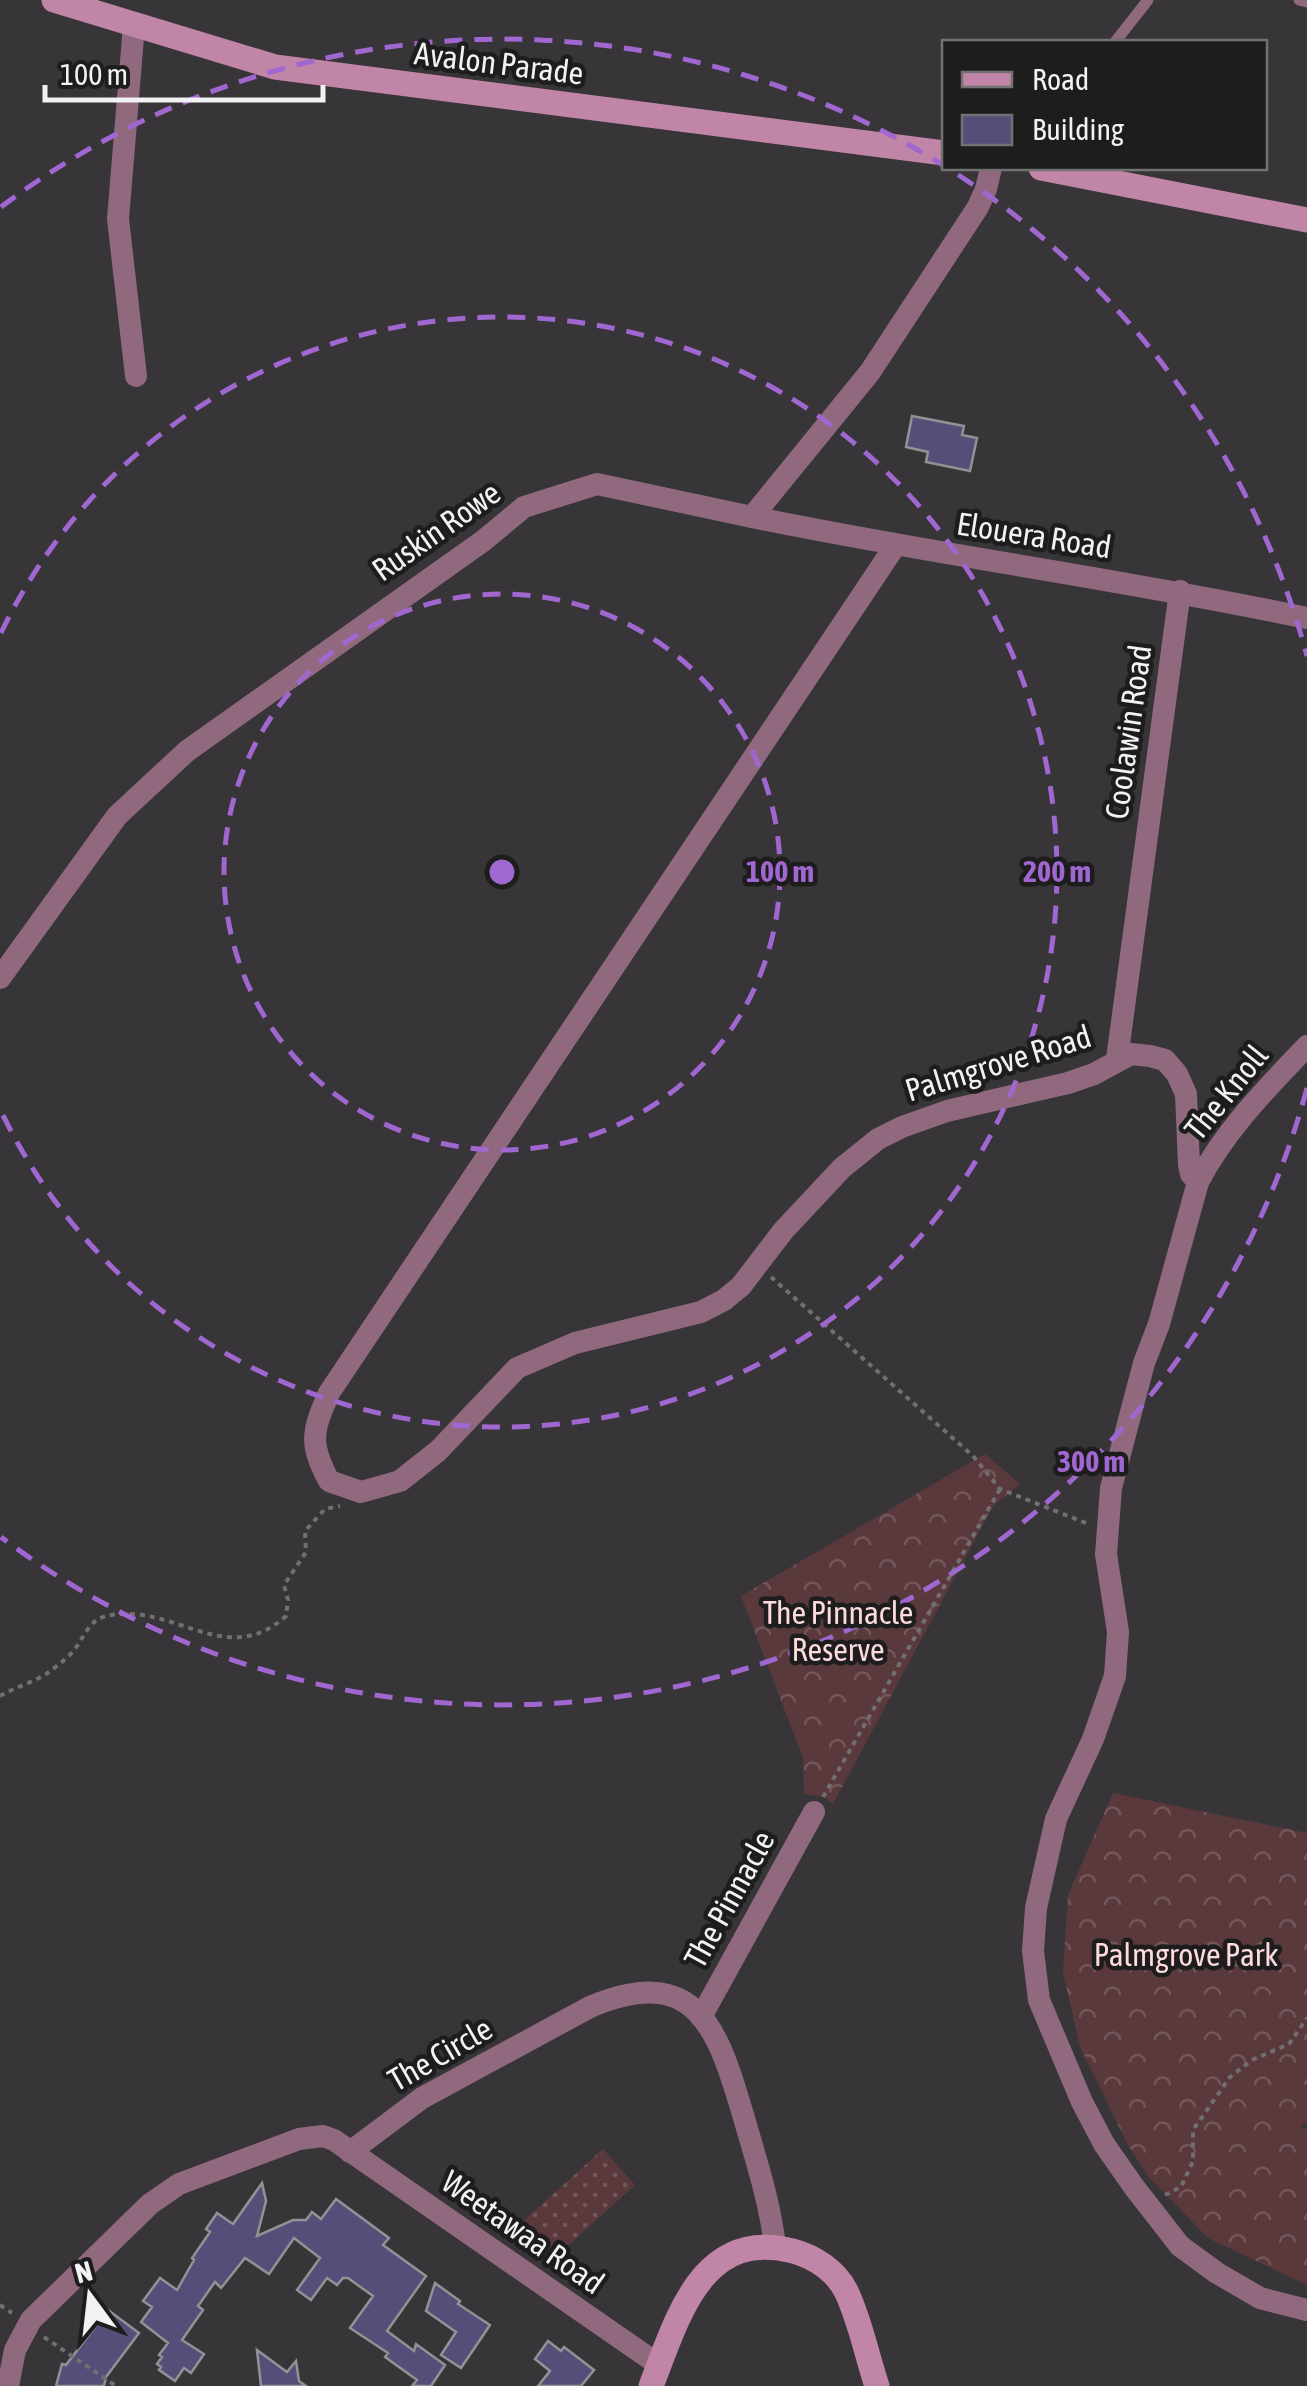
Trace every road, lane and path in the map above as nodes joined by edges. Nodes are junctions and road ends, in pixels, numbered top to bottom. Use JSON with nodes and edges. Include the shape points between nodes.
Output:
{"nodes":[{"id":1,"x":54,"y":0,"type":"edge"},
{"id":2,"x":1148,"y":0,"type":"edge"},
{"id":3,"x":1299,"y":0,"type":"edge"},
{"id":4,"x":1307,"y":2,"type":"edge"},
{"id":5,"x":134,"y":24,"type":"junction"},
{"id":6,"x":1117,"y":40,"type":"edge"},
{"id":7,"x":942,"y":153,"type":"edge"},
{"id":8,"x":990,"y":170,"type":"edge"},
{"id":9,"x":1051,"y":170,"type":"edge"},
{"id":10,"x":1307,"y":220,"type":"edge"},
{"id":11,"x":136,"y":376,"type":"dead end"},
{"id":12,"x":752,"y":517,"type":"junction"},
{"id":13,"x":895,"y":546,"type":"junction"},
{"id":14,"x":1180,"y":592,"type":"junction"},
{"id":15,"x":1307,"y":618,"type":"edge"},
{"id":16,"x":0,"y":978,"type":"edge"},
{"id":17,"x":1307,"y":1046,"type":"edge"},
{"id":18,"x":1117,"y":1059,"type":"junction"},
{"id":19,"x":1198,"y":1182,"type":"junction"},
{"id":20,"x":756,"y":1264,"type":"junction"},
{"id":21,"x":1000,"y":1489,"type":"junction"},
{"id":22,"x":361,"y":1492,"type":"junction"},
{"id":23,"x":1107,"y":1525,"type":"junction"},
{"id":24,"x":0,"y":1696,"type":"edge"},
{"id":25,"x":814,"y":1812,"type":"joint"},
{"id":26,"x":701,"y":2017,"type":"junction"},
{"id":27,"x":1307,"y":2018,"type":"edge"},
{"id":28,"x":350,"y":2152,"type":"junction"},
{"id":29,"x":1148,"y":2204,"type":"junction"},
{"id":30,"x":774,"y":2246,"type":"junction"},
{"id":31,"x":0,"y":2304,"type":"edge"},
{"id":32,"x":1307,"y":2310,"type":"edge"},
{"id":33,"x":28,"y":2326,"type":"junction"},
{"id":34,"x":655,"y":2376,"type":"edge"},
{"id":35,"x":8,"y":2386,"type":"edge"},
{"id":36,"x":116,"y":2386,"type":"edge"},
{"id":37,"x":877,"y":2386,"type":"edge"}],
"edges":[{"from":1,"to":5,"type":"street","name":"Avalon Parade"},
{"from":2,"to":6,"type":"lane"},
{"from":3,"to":4,"type":"lane"},
{"from":5,"to":7,"type":"street","name":"Avalon Parade","via":[[275,67]]},
{"from":5,"to":11,"type":"street","via":[[118,219]]},
{"from":8,"to":12,"type":"street","via":[[978,207],[870,372]]},
{"from":9,"to":10,"type":"street"},
{"from":12,"to":13,"type":"street","name":"Elouera Road"},
{"from":12,"to":16,"type":"street","name":"Ruskin Rowe","via":[[596,484],[524,507],[187,751],[117,816]]},
{"from":13,"to":14,"type":"street","name":"Elouera Road"},
{"from":13,"to":22,"type":"street","via":[[329,1394],[317,1420],[314,1452],[329,1481]]},
{"from":14,"to":15,"type":"street","name":"Elouera Road"},
{"from":14,"to":18,"type":"street","name":"Coolawin Road"},
{"from":17,"to":19,"type":"street","name":"The Knoll","via":[[1242,1115]]},
{"from":18,"to":19,"type":"street","name":"Palmgrove Road","via":[[1150,1056],[1177,1074],[1186,1094],[1189,1165]]},
{"from":18,"to":20,"type":"street","name":"Palmgrove Road","via":[[1081,1078],[948,1111],[878,1139],[842,1168]]},
{"from":19,"to":23,"type":"street","name":"Palmgrove Road","via":[[1144,1362]]},
{"from":20,"to":21,"type":"path","via":[[973,1456]]},
{"from":20,"to":22,"type":"street","name":"Palmgrove Road","via":[[741,1286],[701,1312],[575,1343],[517,1368],[438,1451],[400,1481]]},
{"from":21,"to":23,"type":"path","via":[[1084,1523]]},
{"from":21,"to":25,"type":"path"},
{"from":22,"to":24,"type":"path","via":[[325,1509],[305,1530],[306,1552],[284,1585],[286,1616],[274,1627],[208,1636],[144,1614],[108,1615],[89,1623],[76,1649],[45,1675]]},
{"from":23,"to":29,"type":"street","name":"Palmgrove Road","via":[[1118,1632],[1114,1676],[1056,1819],[1033,1952],[1039,2000],[1082,2102]]},
{"from":25,"to":26,"type":"street","name":"The Pinnacle"},
{"from":26,"to":28,"type":"street","name":"The Circle","via":[[683,1999],[654,1990],[619,1995],[422,2098]]},
{"from":26,"to":30,"type":"street","name":"The Circle","via":[[716,2032],[728,2062],[771,2212]]},
{"from":27,"to":29,"type":"path","via":[[1289,2044],[1230,2078],[1194,2130],[1193,2161],[1181,2187]]},
{"from":28,"to":33,"type":"street","via":[[313,2136],[179,2184],[150,2204]]},
{"from":28,"to":34,"type":"street","name":"Weetawaa Road"},
{"from":29,"to":32,"type":"street","name":"Palmgrove Road","via":[[1180,2246],[1216,2273],[1260,2298]]},
{"from":30,"to":34,"type":"street","via":[[720,2261],[695,2284]]},
{"from":30,"to":37,"type":"street","via":[[828,2267],[846,2290]]},
{"from":31,"to":33,"type":"path"},
{"from":33,"to":35,"type":"street"},
{"from":33,"to":36,"type":"path"}]}
